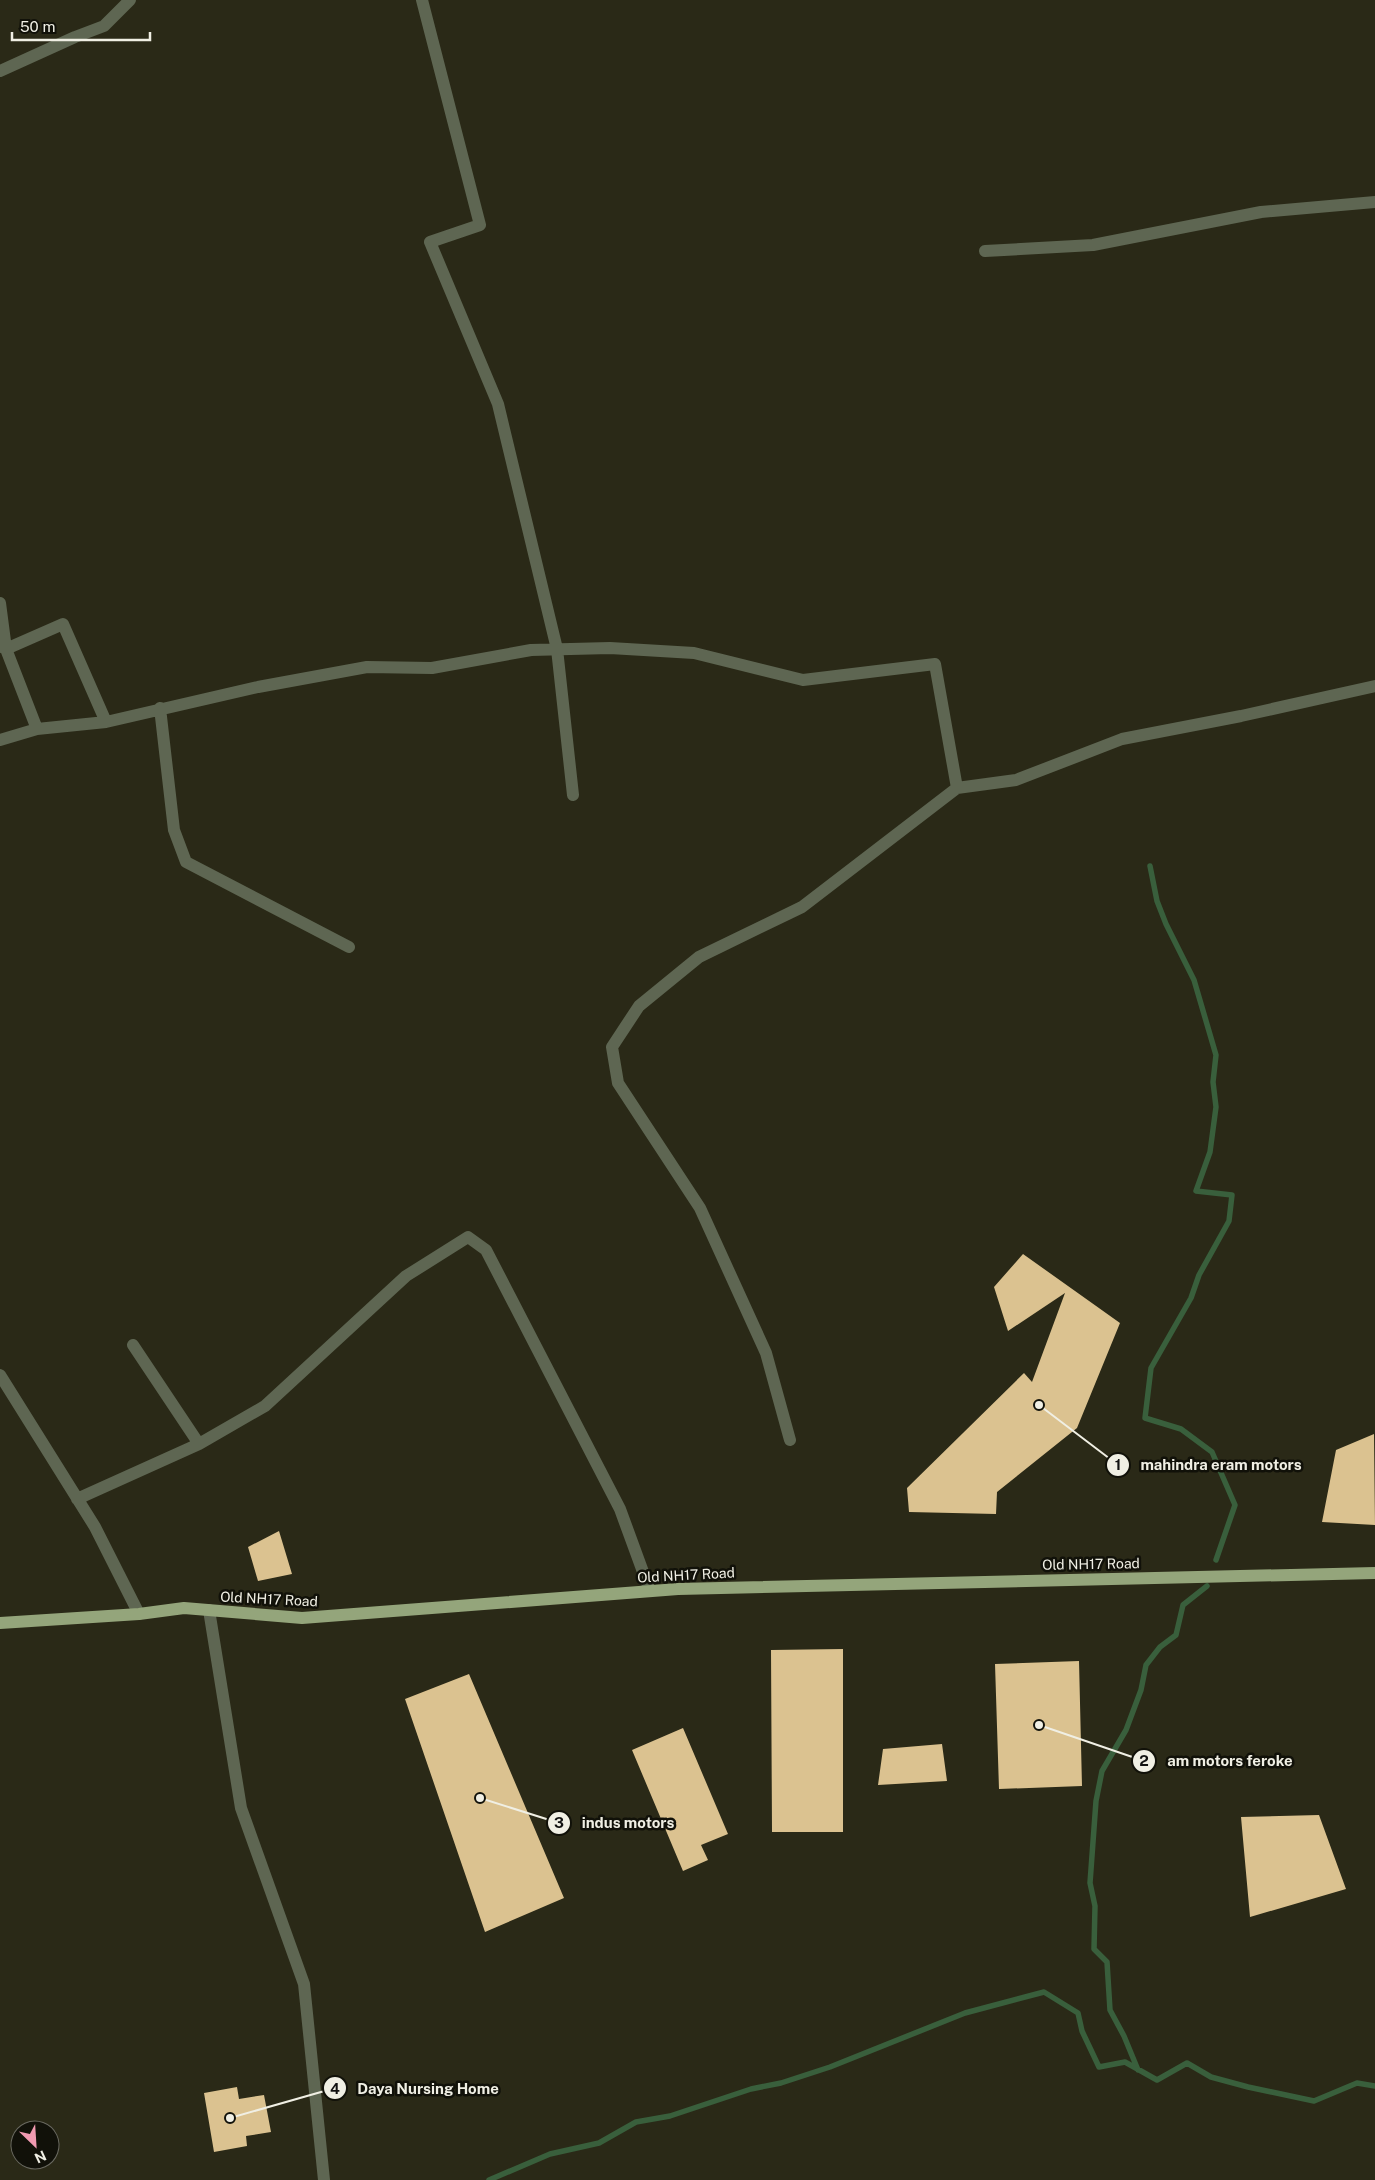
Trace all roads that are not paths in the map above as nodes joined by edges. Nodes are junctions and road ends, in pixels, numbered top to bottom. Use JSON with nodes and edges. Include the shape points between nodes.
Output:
{"nodes":[{"id":1,"x":130,"y":0,"type":"edge"},
{"id":2,"x":422,"y":0,"type":"edge"},
{"id":3,"x":0,"y":71,"type":"edge"},
{"id":4,"x":1375,"y":202,"type":"edge"},
{"id":5,"x":985,"y":250,"type":"dead end"},
{"id":6,"x":0,"y":603,"type":"edge"},
{"id":7,"x":3,"y":647,"type":"edge"},
{"id":8,"x":557,"y":649,"type":"junction"},
{"id":9,"x":1375,"y":686,"type":"edge"},
{"id":10,"x":160,"y":708,"type":"junction"},
{"id":11,"x":106,"y":722,"type":"junction"},
{"id":12,"x":38,"y":730,"type":"junction"},
{"id":13,"x":0,"y":740,"type":"edge"},
{"id":14,"x":957,"y":788,"type":"junction"},
{"id":15,"x":573,"y":795,"type":"dead end"},
{"id":16,"x":349,"y":948,"type":"dead end"},
{"id":17,"x":133,"y":1345,"type":"dead end"},
{"id":18,"x":0,"y":1375,"type":"edge"},
{"id":19,"x":790,"y":1440,"type":"dead end"},
{"id":20,"x":199,"y":1444,"type":"junction"},
{"id":21,"x":77,"y":1499,"type":"junction"},
{"id":22,"x":1375,"y":1573,"type":"edge"},
{"id":23,"x":650,"y":1591,"type":"junction"},
{"id":24,"x":209,"y":1610,"type":"junction"},
{"id":25,"x":139,"y":1614,"type":"junction"},
{"id":26,"x":0,"y":1623,"type":"edge"},
{"id":27,"x":324,"y":2180,"type":"edge"}],
"edges":[{"from":1,"to":3,"type":"street","via":[[104,26]]},
{"from":2,"to":8,"type":"street","via":[[480,225],[430,242],[498,404]]},
{"from":4,"to":5,"type":"street","via":[[1261,212],[1093,245]]},
{"from":6,"to":7,"type":"street"},
{"from":7,"to":11,"type":"street","via":[[63,624]]},
{"from":7,"to":12,"type":"street"},
{"from":8,"to":10,"type":"street","via":[[531,650],[432,668],[368,667]]},
{"from":8,"to":14,"type":"street","via":[[610,648],[694,653],[803,680],[935,664]]},
{"from":8,"to":15,"type":"street"},
{"from":9,"to":14,"type":"street","via":[[1122,739],[1016,780]]},
{"from":10,"to":11,"type":"street"},
{"from":10,"to":16,"type":"street","via":[[174,830],[186,862]]},
{"from":11,"to":12,"type":"street"},
{"from":12,"to":13,"type":"street"},
{"from":14,"to":19,"type":"street","via":[[802,908],[699,957],[640,1006],[612,1047],[618,1084],[700,1208],[766,1353]]},
{"from":17,"to":20,"type":"street"},
{"from":18,"to":21,"type":"street"},
{"from":20,"to":21,"type":"street"},
{"from":20,"to":23,"type":"street","via":[[265,1406],[406,1276],[468,1237],[486,1250],[620,1509]]},
{"from":21,"to":25,"type":"street"},
{"from":22,"to":23,"type":"main road","name":"Old NH17 Road"},
{"from":23,"to":24,"type":"main road","name":"Old NH17 Road","via":[[302,1618]]},
{"from":24,"to":25,"type":"main road","name":"Old NH17 Road","via":[[184,1608]]},
{"from":24,"to":27,"type":"street","via":[[241,1808],[304,1984]]},
{"from":25,"to":26,"type":"main road","name":"Old NH17 Road"}]}
